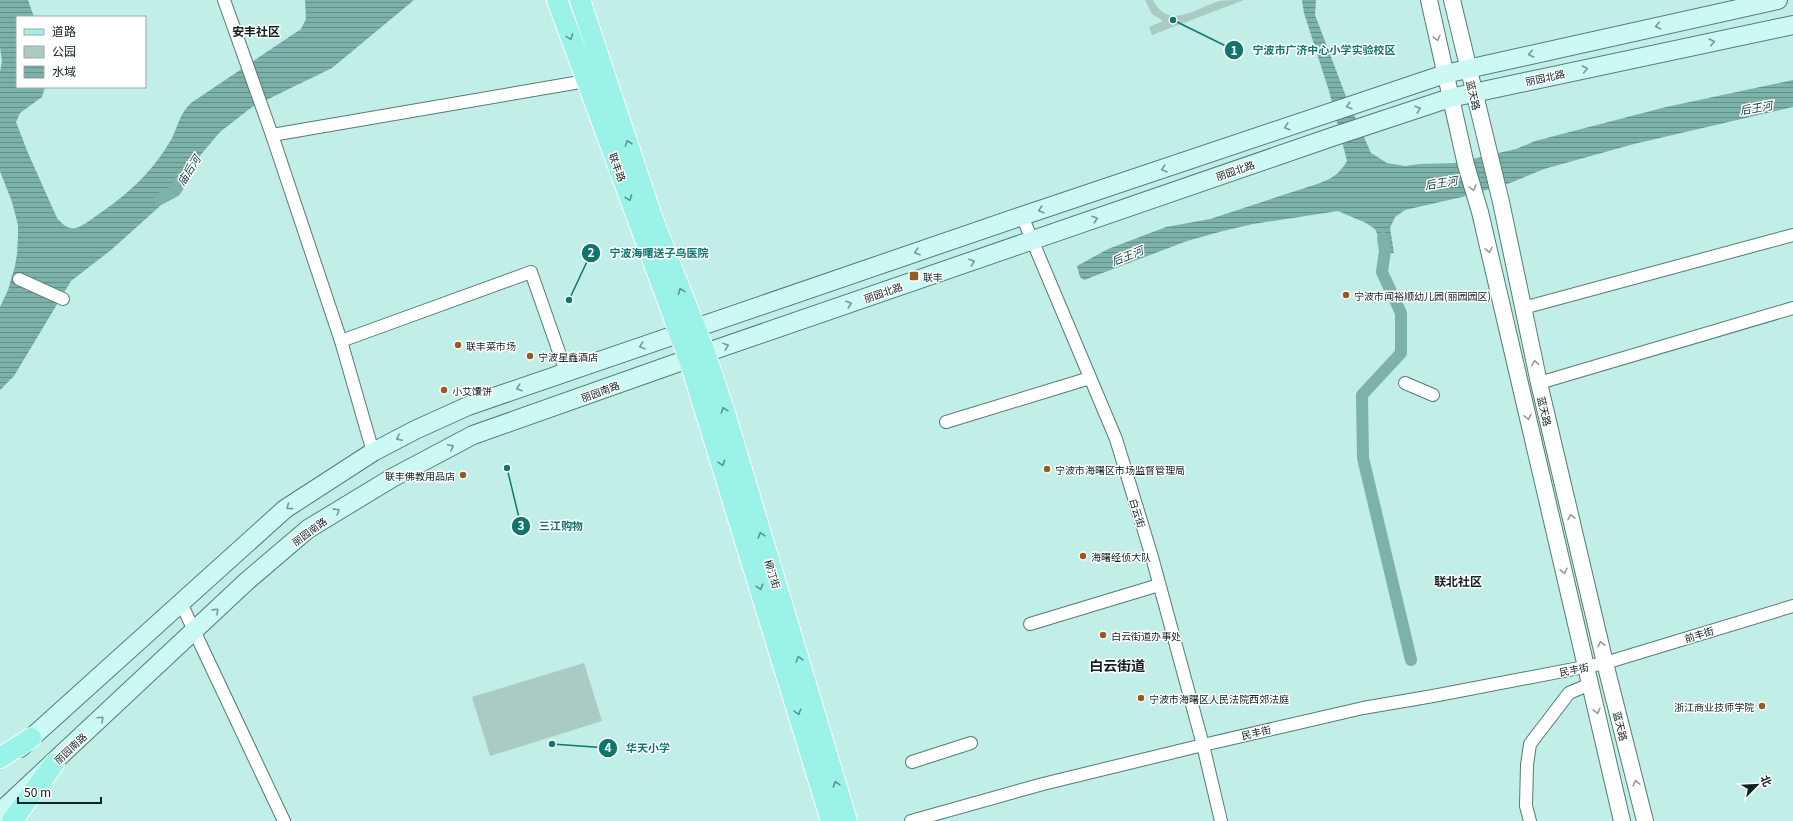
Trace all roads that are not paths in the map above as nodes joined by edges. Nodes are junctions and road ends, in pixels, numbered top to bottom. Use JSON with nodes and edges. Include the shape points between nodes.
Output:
{"nodes":[{"id":1,"x":224,"y":0,"type":"edge"},
{"id":2,"x":557,"y":0,"type":"edge"},
{"id":3,"x":580,"y":0,"type":"edge"},
{"id":4,"x":1429,"y":0,"type":"edge"},
{"id":5,"x":1452,"y":0,"type":"edge"},
{"id":6,"x":1778,"y":0,"type":"edge"},
{"id":7,"x":1793,"y":25,"type":"edge"},
{"id":8,"x":1468,"y":68,"type":"junction"},
{"id":9,"x":1445,"y":74,"type":"junction"},
{"id":10,"x":586,"y":82,"type":"junction"},
{"id":11,"x":1474,"y":92,"type":"junction"},
{"id":12,"x":1450,"y":98,"type":"junction"},
{"id":13,"x":273,"y":138,"type":"junction"},
{"id":14,"x":1022,"y":216,"type":"junction"},
{"id":15,"x":1793,"y":235,"type":"edge"},
{"id":16,"x":1032,"y":241,"type":"junction"},
{"id":17,"x":19,"y":279,"type":"dead end"},
{"id":18,"x":63,"y":299,"type":"dead end"},
{"id":19,"x":1523,"y":308,"type":"junction"},
{"id":20,"x":1793,"y":308,"type":"edge"},
{"id":21,"x":687,"y":331,"type":"junction"},
{"id":22,"x":341,"y":341,"type":"junction"},
{"id":23,"x":697,"y":356,"type":"junction"},
{"id":24,"x":566,"y":372,"type":"junction"},
{"id":25,"x":1090,"y":378,"type":"junction"},
{"id":26,"x":1405,"y":383,"type":"dead end"},
{"id":27,"x":1539,"y":383,"type":"junction"},
{"id":28,"x":1433,"y":395,"type":"dead end"},
{"id":29,"x":946,"y":422,"type":"dead end"},
{"id":30,"x":373,"y":452,"type":"junction"},
{"id":31,"x":1159,"y":585,"type":"junction"},
{"id":32,"x":181,"y":603,"type":"junction"},
{"id":33,"x":1793,"y":606,"type":"edge"},
{"id":34,"x":1030,"y":624,"type":"dead end"},
{"id":35,"x":195,"y":631,"type":"junction"},
{"id":36,"x":1605,"y":663,"type":"junction"},
{"id":37,"x":1586,"y":666,"type":"junction"},
{"id":38,"x":1590,"y":684,"type":"junction"},
{"id":39,"x":32,"y":738,"type":"junction"},
{"id":40,"x":971,"y":742,"type":"dead end"},
{"id":41,"x":1203,"y":744,"type":"junction"},
{"id":42,"x":0,"y":758,"type":"edge"},
{"id":43,"x":912,"y":762,"type":"dead end"},
{"id":44,"x":54,"y":764,"type":"junction"},
{"id":45,"x":0,"y":766,"type":"edge"},
{"id":46,"x":0,"y":812,"type":"edge"},
{"id":47,"x":12,"y":821,"type":"edge"},
{"id":48,"x":284,"y":821,"type":"edge"},
{"id":49,"x":831,"y":821,"type":"edge"},
{"id":50,"x":847,"y":821,"type":"edge"},
{"id":51,"x":911,"y":821,"type":"edge"},
{"id":52,"x":1221,"y":821,"type":"edge"},
{"id":53,"x":1530,"y":821,"type":"edge"},
{"id":54,"x":1622,"y":821,"type":"edge"},
{"id":55,"x":1646,"y":821,"type":"edge"}],
"edges":[{"from":1,"to":13,"type":"street"},
{"from":2,"to":10,"type":"main road","name":"联丰路","one_way":true},
{"from":21,"to":3,"type":"main road","name":"联丰路","one_way":true},
{"from":4,"to":9,"type":"street","name":"蓝天路","one_way":true},
{"from":5,"to":8,"type":"street","name":"蓝天路"},
{"from":6,"to":8,"type":"main road","one_way":true},
{"from":11,"to":7,"type":"main road","name":"丽园北路","one_way":true},
{"from":8,"to":9,"type":"main road"},
{"from":8,"to":11,"type":"street","name":"蓝天路"},
{"from":9,"to":12,"type":"street","name":"蓝天路"},
{"from":9,"to":14,"type":"main road","one_way":true},
{"from":10,"to":13,"type":"street"},
{"from":10,"to":21,"type":"main road","name":"联丰路","one_way":true},
{"from":11,"to":12,"type":"main road","name":"丽园北路"},
{"from":11,"to":19,"type":"street","name":"蓝天路"},
{"from":16,"to":12,"type":"main road","name":"丽园北路","one_way":true},
{"from":12,"to":37,"type":"street","name":"蓝天路","one_way":true,"via":[[1480,212]]},
{"from":13,"to":22,"type":"street"},
{"from":14,"to":16,"type":"street","name":"白云街"},
{"from":14,"to":21,"type":"main road","one_way":true},
{"from":15,"to":19,"type":"street"},
{"from":23,"to":16,"type":"main road","name":"丽园北路","one_way":true},
{"from":16,"to":25,"type":"street","name":"白云街"},
{"from":17,"to":18,"type":"street"},
{"from":27,"to":19,"type":"street","name":"蓝天路","one_way":true},
{"from":20,"to":27,"type":"street"},
{"from":21,"to":23,"type":"main road","name":"柳汀街"},
{"from":21,"to":24,"type":"main road","one_way":true},
{"from":22,"to":24,"type":"street","via":[[531,272]]},
{"from":22,"to":30,"type":"street"},
{"from":35,"to":23,"type":"main road","name":"丽园南路","one_way":true,"via":[[308,529],[392,478],[473,435]]},
{"from":23,"to":49,"type":"main road","name":"柳汀街","one_way":true},
{"from":50,"to":23,"type":"main road","name":"柳汀街","one_way":true,"via":[[725,413]]},
{"from":24,"to":30,"type":"main road","one_way":true,"via":[[468,406]]},
{"from":25,"to":29,"type":"street"},
{"from":25,"to":31,"type":"street","name":"白云街","via":[[1116,439]]},
{"from":26,"to":28,"type":"street"},
{"from":36,"to":27,"type":"street","name":"蓝天路","one_way":true},
{"from":30,"to":32,"type":"main road","one_way":true,"via":[[285,509]]},
{"from":31,"to":34,"type":"street"},
{"from":31,"to":41,"type":"street","name":"白云街"},
{"from":32,"to":35,"type":"street"},
{"from":32,"to":39,"type":"main road"},
{"from":33,"to":36,"type":"street","name":"前丰街"},
{"from":44,"to":35,"type":"main road","name":"丽园南路","one_way":true},
{"from":35,"to":48,"type":"street"},
{"from":36,"to":37,"type":"street","name":"民丰街"},
{"from":55,"to":36,"type":"street","name":"蓝天路","one_way":true},
{"from":37,"to":38,"type":"street","name":"蓝天路"},
{"from":37,"to":41,"type":"street","name":"民丰街","via":[[1363,708]]},
{"from":38,"to":53,"type":"street","via":[[1569,693],[1530,744],[1526,806]]},
{"from":38,"to":54,"type":"street","name":"蓝天路","one_way":true},
{"from":39,"to":42,"type":"main road"},
{"from":39,"to":45,"type":"main road"},
{"from":40,"to":43,"type":"street"},
{"from":41,"to":51,"type":"street","name":"民丰街","via":[[1043,784]]},
{"from":41,"to":52,"type":"street","name":"白云街"},
{"from":44,"to":46,"type":"main road","name":"丽园南路"},
{"from":44,"to":47,"type":"main road"}]}
